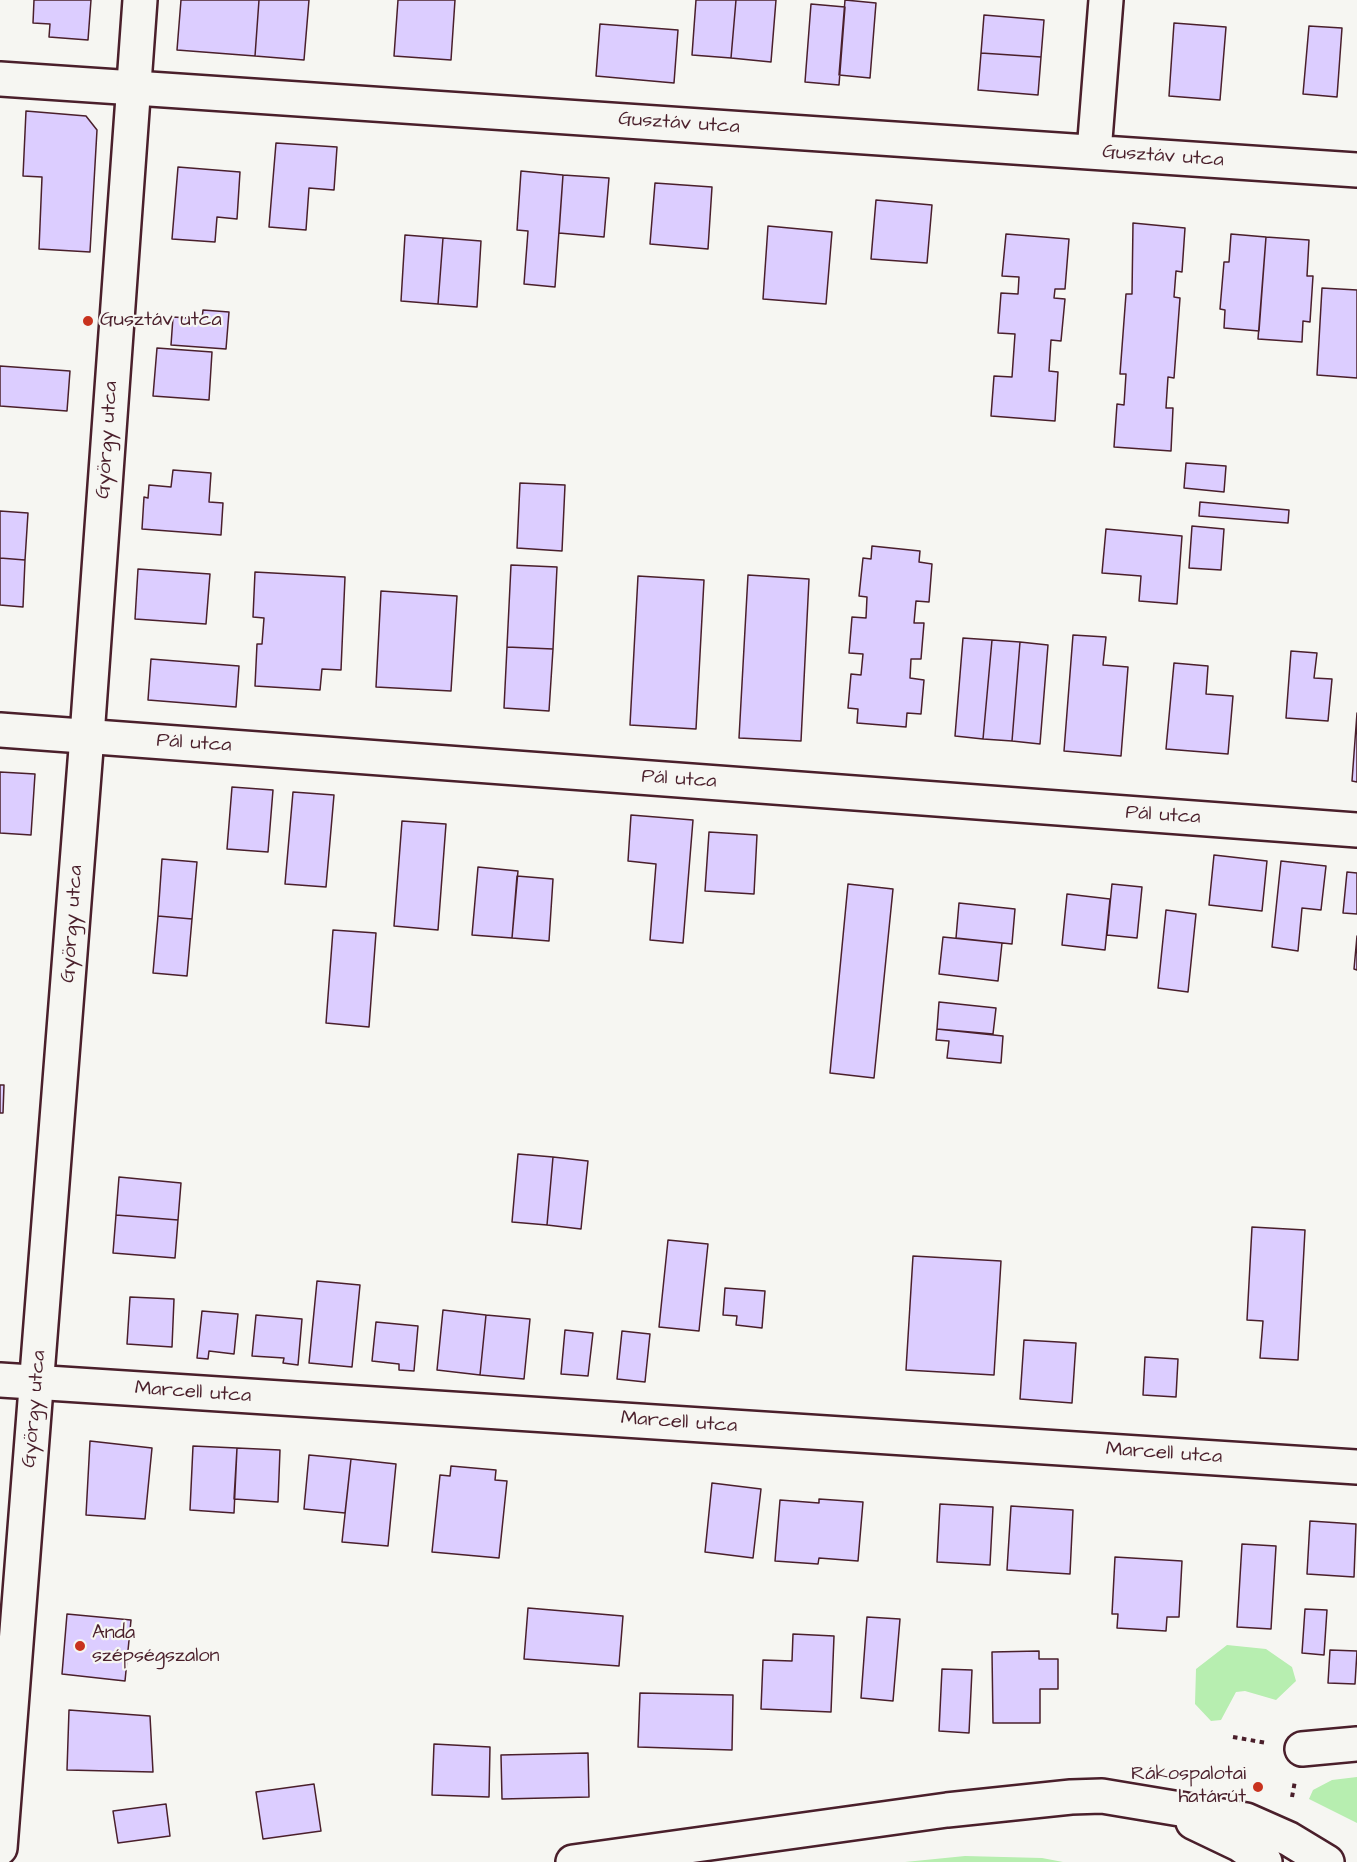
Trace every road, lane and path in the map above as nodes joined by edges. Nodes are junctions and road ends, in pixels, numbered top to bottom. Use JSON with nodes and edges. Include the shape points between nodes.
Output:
{"nodes":[{"id":1,"x":140,"y":0,"type":"edge"},
{"id":2,"x":1106,"y":0,"type":"edge"},
{"id":3,"x":0,"y":79,"type":"edge"},
{"id":4,"x":134,"y":87,"type":"junction"},
{"id":5,"x":1094,"y":152,"type":"junction"},
{"id":6,"x":1357,"y":170,"type":"edge"},
{"id":7,"x":0,"y":730,"type":"edge"},
{"id":8,"x":87,"y":736,"type":"junction"},
{"id":9,"x":1357,"y":830,"type":"edge"},
{"id":10,"x":0,"y":1380,"type":"edge"},
{"id":11,"x":37,"y":1383,"type":"junction"},
{"id":12,"x":1357,"y":1467,"type":"edge"},
{"id":13,"x":1357,"y":1744,"type":"edge"},
{"id":14,"x":1302,"y":1749,"type":"dead end"},
{"id":15,"x":1156,"y":1804,"type":"junction"},
{"id":16,"x":0,"y":1848,"type":"edge"},
{"id":17,"x":573,"y":1862,"type":"edge"},
{"id":18,"x":1265,"y":1862,"type":"edge"},
{"id":19,"x":1327,"y":1862,"type":"edge"}],
"edges":[{"from":1,"to":4,"type":"street","name":"György utca"},
{"from":2,"to":5,"type":"street"},
{"from":3,"to":4,"type":"street","name":"Gusztáv utca"},
{"from":4,"to":5,"type":"street","name":"Gusztáv utca"},
{"from":4,"to":8,"type":"street","name":"György utca"},
{"from":5,"to":6,"type":"street","name":"Gusztáv utca"},
{"from":7,"to":8,"type":"street","name":"Pál utca"},
{"from":8,"to":9,"type":"street","name":"Pál utca"},
{"from":8,"to":11,"type":"street","name":"György utca"},
{"from":10,"to":11,"type":"street","name":"Marcell utca"},
{"from":11,"to":12,"type":"street","name":"Marcell utca"},
{"from":11,"to":16,"type":"street","name":"György utca"},
{"from":13,"to":14,"type":"street"},
{"from":15,"to":17,"type":"street","via":[[1102,1796],[1071,1797],[947,1810]]},
{"from":15,"to":18,"type":"street","via":[[1239,1844]]},
{"from":15,"to":19,"type":"street","via":[[1245,1820],[1289,1839]]}]}
